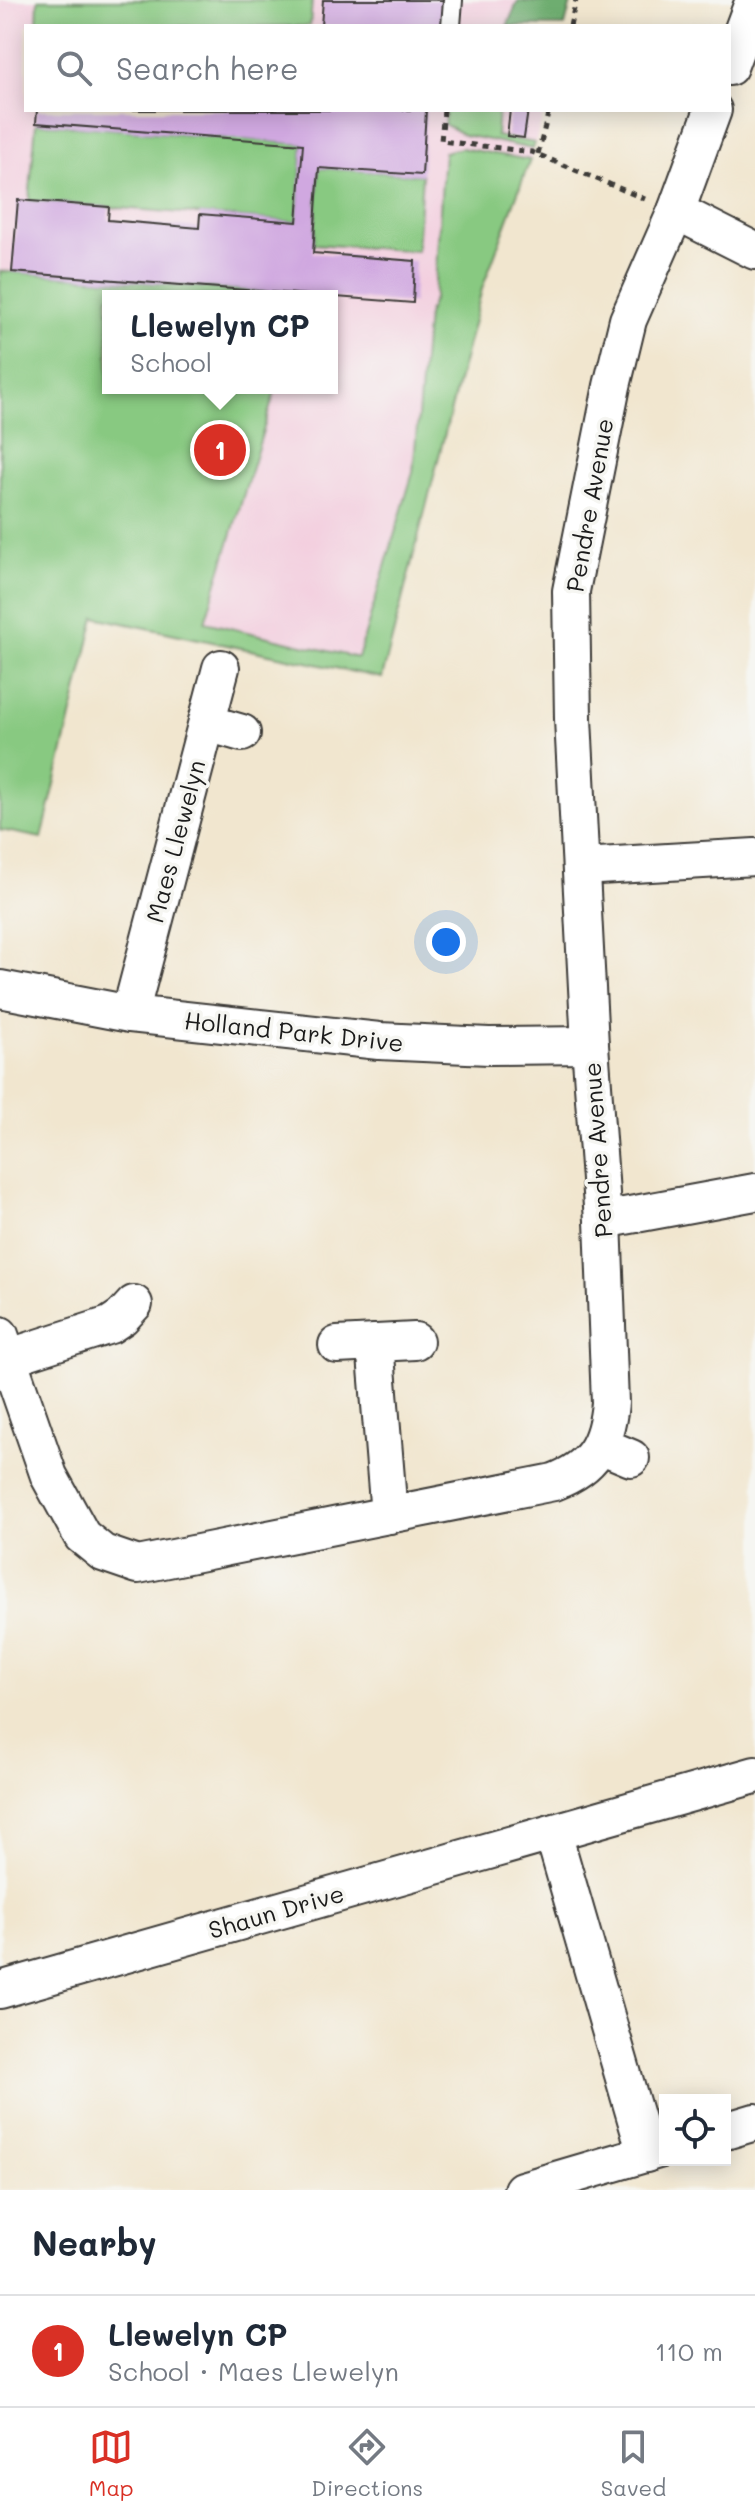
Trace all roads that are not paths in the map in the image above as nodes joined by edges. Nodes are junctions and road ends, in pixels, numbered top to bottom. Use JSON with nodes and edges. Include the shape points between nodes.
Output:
{"nodes":[{"id":1,"x":453,"y":0,"type":"edge"},
{"id":2,"x":754,"y":0,"type":"edge"},
{"id":3,"x":451,"y":24,"type":"edge"},
{"id":4,"x":731,"y":62,"type":"edge"},
{"id":5,"x":712,"y":112,"type":"edge"},
{"id":6,"x":676,"y":211,"type":"junction"},
{"id":7,"x":755,"y":251,"type":"edge"},
{"id":8,"x":221,"y":668,"type":"dead end"},
{"id":9,"x":207,"y":723,"type":"junction"},
{"id":10,"x":242,"y":733,"type":"dead end"},
{"id":11,"x":755,"y":857,"type":"edge"},
{"id":12,"x":581,"y":867,"type":"junction"},
{"id":13,"x":0,"y":989,"type":"edge"},
{"id":14,"x":130,"y":1014,"type":"junction"},
{"id":15,"x":590,"y":1045,"type":"junction"},
{"id":16,"x":755,"y":1192,"type":"edge"},
{"id":17,"x":603,"y":1220,"type":"junction"},
{"id":18,"x":134,"y":1304,"type":"dead end"},
{"id":19,"x":415,"y":1341,"type":"dead end"},
{"id":20,"x":375,"y":1343,"type":"junction"},
{"id":21,"x":337,"y":1345,"type":"dead end"},
{"id":22,"x":4,"y":1347,"type":"edge"},
{"id":23,"x":389,"y":1515,"type":"junction"},
{"id":24,"x":755,"y":1775,"type":"edge"},
{"id":25,"x":553,"y":1833,"type":"junction"},
{"id":26,"x":0,"y":1990,"type":"edge"},
{"id":27,"x":755,"y":2122,"type":"edge"},
{"id":28,"x":731,"y":2129,"type":"edge"},
{"id":29,"x":656,"y":2151,"type":"edge"},
{"id":30,"x":524,"y":2190,"type":"edge"}],
"edges":[{"from":1,"to":3,"type":"lane"},
{"from":2,"to":4,"type":"street"},
{"from":5,"to":6,"type":"street","name":"Pendre Avenue"},
{"from":6,"to":7,"type":"street"},
{"from":6,"to":12,"type":"street","name":"Pendre Avenue","via":[[628,320],[571,591]]},
{"from":8,"to":9,"type":"street","name":"Maes Llewelyn"},
{"from":9,"to":10,"type":"street"},
{"from":9,"to":14,"type":"street","name":"Maes Llewelyn"},
{"from":11,"to":12,"type":"street"},
{"from":12,"to":15,"type":"street","name":"Pendre Avenue"},
{"from":13,"to":14,"type":"street","name":"Holland Park Drive"},
{"from":14,"to":15,"type":"street","name":"Holland Park Drive","via":[[379,1041]]},
{"from":15,"to":17,"type":"street","name":"Pendre Avenue"},
{"from":16,"to":17,"type":"street"},
{"from":17,"to":23,"type":"street","name":"Pendre Avenue","via":[[608,1425],[616,1451],[554,1482]]},
{"from":18,"to":22,"type":"street","via":[[110,1325]]},
{"from":19,"to":20,"type":"street"},
{"from":20,"to":21,"type":"street"},
{"from":20,"to":23,"type":"street"},
{"from":22,"to":23,"type":"street","name":"Pendre Avenue","via":[[49,1476],[82,1536],[103,1553],[138,1565]]},
{"from":24,"to":25,"type":"street","name":"Shaun Drive"},
{"from":25,"to":26,"type":"street","name":"Shaun Drive"},
{"from":25,"to":29,"type":"street"},
{"from":27,"to":28,"type":"street"},
{"from":29,"to":30,"type":"street"}]}
